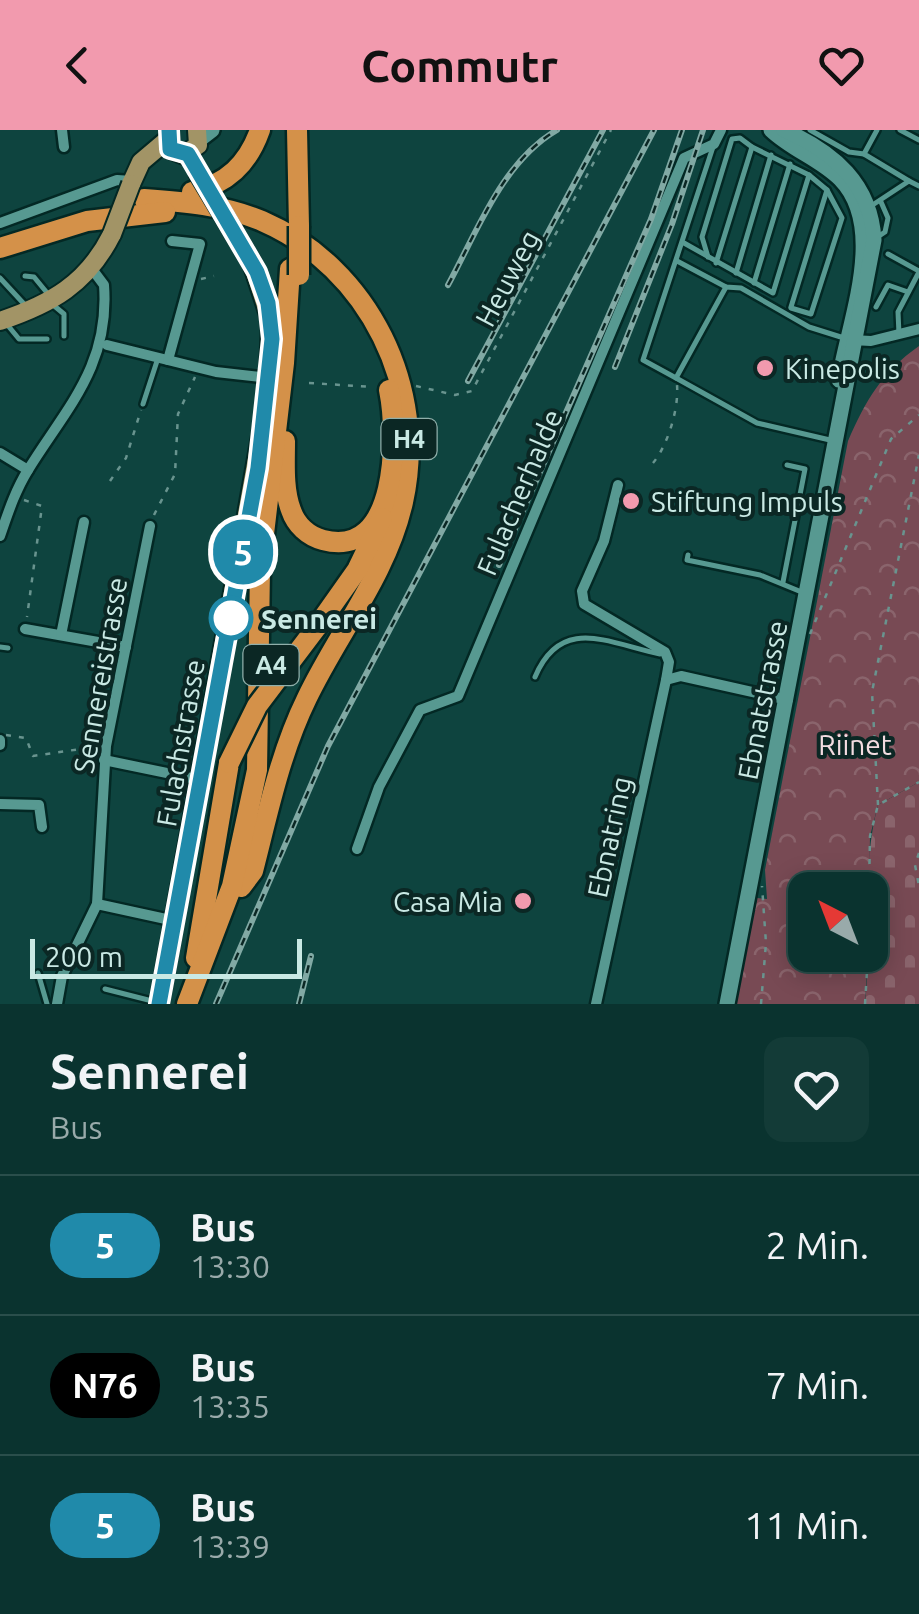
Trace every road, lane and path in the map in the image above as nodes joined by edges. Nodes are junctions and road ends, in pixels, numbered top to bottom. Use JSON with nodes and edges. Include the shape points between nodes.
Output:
{"nodes":[{"id":1,"x":62,"y":130,"type":"edge"},
{"id":2,"x":260,"y":130,"type":"edge"},
{"id":3,"x":288,"y":130,"type":"edge"},
{"id":4,"x":297,"y":130,"type":"edge"},
{"id":5,"x":612,"y":130,"type":"edge"},
{"id":6,"x":721,"y":130,"type":"edge"},
{"id":7,"x":772,"y":130,"type":"edge"},
{"id":8,"x":784,"y":130,"type":"edge"},
{"id":9,"x":810,"y":130,"type":"edge"},
{"id":10,"x":877,"y":130,"type":"edge"},
{"id":11,"x":900,"y":130,"type":"edge"},
{"id":12,"x":919,"y":140,"type":"edge"},
{"id":13,"x":188,"y":143,"type":"edge"},
{"id":14,"x":714,"y":144,"type":"junction"},
{"id":15,"x":64,"y":147,"type":"dead end"},
{"id":16,"x":752,"y":147,"type":"junction"},
{"id":17,"x":771,"y":154,"type":"junction"},
{"id":18,"x":864,"y":154,"type":"junction"},
{"id":19,"x":790,"y":164,"type":"junction"},
{"id":20,"x":808,"y":176,"type":"junction"},
{"id":21,"x":909,"y":181,"type":"junction"},
{"id":22,"x":135,"y":186,"type":"junction"},
{"id":23,"x":919,"y":186,"type":"edge"},
{"id":24,"x":826,"y":190,"type":"junction"},
{"id":25,"x":870,"y":207,"type":"junction"},
{"id":26,"x":0,"y":223,"type":"edge"},
{"id":27,"x":295,"y":223,"type":"junction"},
{"id":28,"x":0,"y":235,"type":"edge"},
{"id":29,"x":172,"y":240,"type":"dead end"},
{"id":30,"x":684,"y":243,"type":"junction"},
{"id":31,"x":0,"y":248,"type":"edge"},
{"id":32,"x":888,"y":254,"type":"dead end"},
{"id":33,"x":708,"y":258,"type":"junction"},
{"id":34,"x":677,"y":261,"type":"junction"},
{"id":35,"x":716,"y":263,"type":"junction"},
{"id":36,"x":92,"y":268,"type":"junction"},
{"id":37,"x":919,"y":271,"type":"edge"},
{"id":38,"x":294,"y":272,"type":"junction"},
{"id":39,"x":736,"y":273,"type":"junction"},
{"id":40,"x":24,"y":276,"type":"dead end"},
{"id":41,"x":214,"y":276,"type":"dead end"},
{"id":42,"x":0,"y":278,"type":"edge"},
{"id":43,"x":190,"y":282,"type":"junction"},
{"id":44,"x":754,"y":283,"type":"junction"},
{"id":45,"x":726,"y":287,"type":"junction"},
{"id":46,"x":908,"y":292,"type":"junction"},
{"id":47,"x":51,"y":303,"type":"junction"},
{"id":48,"x":876,"y":307,"type":"dead end"},
{"id":49,"x":790,"y":310,"type":"junction"},
{"id":50,"x":30,"y":312,"type":"junction"},
{"id":51,"x":2,"y":321,"type":"edge"},
{"id":52,"x":919,"y":329,"type":"edge"},
{"id":53,"x":900,"y":334,"type":"junction"},
{"id":54,"x":64,"y":336,"type":"dead end"},
{"id":55,"x":47,"y":339,"type":"dead end"},
{"id":56,"x":852,"y":340,"type":"junction"},
{"id":57,"x":107,"y":345,"type":"dead end"},
{"id":58,"x":163,"y":359,"type":"junction"},
{"id":59,"x":197,"y":368,"type":"junction"},
{"id":60,"x":269,"y":378,"type":"junction"},
{"id":61,"x":676,"y":378,"type":"junction"},
{"id":62,"x":310,"y":383,"type":"dead end"},
{"id":63,"x":410,"y":385,"type":"dead end"},
{"id":64,"x":382,"y":388,"type":"dead end"},
{"id":65,"x":142,"y":404,"type":"joint"},
{"id":66,"x":919,"y":415,"type":"edge"},
{"id":67,"x":284,"y":441,"type":"junction"},
{"id":68,"x":835,"y":441,"type":"junction"},
{"id":69,"x":0,"y":453,"type":"edge"},
{"id":70,"x":919,"y":455,"type":"edge"},
{"id":71,"x":653,"y":463,"type":"dead end"},
{"id":72,"x":787,"y":465,"type":"dead end"},
{"id":73,"x":28,"y":470,"type":"junction"},
{"id":74,"x":110,"y":481,"type":"dead end"},
{"id":75,"x":618,"y":485,"type":"dead end"},
{"id":76,"x":388,"y":492,"type":"junction"},
{"id":77,"x":14,"y":497,"type":"junction"},
{"id":78,"x":84,"y":522,"type":"dead end"},
{"id":79,"x":150,"y":526,"type":"joint"},
{"id":80,"x":0,"y":536,"type":"edge"},
{"id":81,"x":688,"y":555,"type":"dead end"},
{"id":82,"x":783,"y":582,"type":"junction"},
{"id":83,"x":807,"y":594,"type":"junction"},
{"id":84,"x":25,"y":629,"type":"joint"},
{"id":85,"x":61,"y":635,"type":"junction"},
{"id":86,"x":126,"y":647,"type":"junction"},
{"id":87,"x":797,"y":652,"type":"junction"},
{"id":88,"x":669,"y":662,"type":"junction"},
{"id":89,"x":535,"y":676,"type":"dead end"},
{"id":90,"x":666,"y":680,"type":"junction"},
{"id":91,"x":788,"y":700,"type":"junction"},
{"id":92,"x":0,"y":740,"type":"edge"},
{"id":93,"x":106,"y":746,"type":"junction"},
{"id":94,"x":104,"y":760,"type":"junction"},
{"id":95,"x":201,"y":780,"type":"junction"},
{"id":96,"x":919,"y":782,"type":"edge"},
{"id":97,"x":0,"y":804,"type":"edge"},
{"id":98,"x":878,"y":805,"type":"junction"},
{"id":99,"x":42,"y":827,"type":"dead end"},
{"id":100,"x":356,"y":849,"type":"dead end"},
{"id":101,"x":919,"y":854,"type":"edge"},
{"id":102,"x":869,"y":872,"type":"edge"},
{"id":103,"x":755,"y":874,"type":"junction"},
{"id":104,"x":919,"y":886,"type":"edge"},
{"id":105,"x":241,"y":887,"type":"junction"},
{"id":106,"x":97,"y":904,"type":"junction"},
{"id":107,"x":175,"y":921,"type":"junction"},
{"id":108,"x":867,"y":972,"type":"edge"},
{"id":109,"x":38,"y":974,"type":"dead end"},
{"id":110,"x":104,"y":989,"type":"dead end"},
{"id":111,"x":47,"y":1004,"type":"edge"},
{"id":112,"x":57,"y":1004,"type":"edge"},
{"id":113,"x":159,"y":1004,"type":"edge"},
{"id":114,"x":184,"y":1004,"type":"edge"},
{"id":115,"x":196,"y":1004,"type":"edge"},
{"id":116,"x":596,"y":1004,"type":"edge"},
{"id":117,"x":728,"y":1004,"type":"edge"},
{"id":118,"x":762,"y":1004,"type":"edge"},
{"id":119,"x":865,"y":1004,"type":"edge"}],
"edges":[{"from":1,"to":15,"type":"street"},
{"from":2,"to":22,"type":"highway","number":"H4","via":[[228,178],[202,190]]},
{"from":3,"to":27,"type":"highway","number":"A4"},
{"from":4,"to":27,"type":"highway","number":"A4"},
{"from":5,"to":63,"type":"path","name":"Heuweg","via":[[472,391],[455,395]]},
{"from":6,"to":14,"type":"street","name":"Fulacherhalde"},
{"from":7,"to":25,"type":"street"},
{"from":8,"to":25,"type":"street","name":"Ebnatstrasse","via":[[850,173]]},
{"from":9,"to":18,"type":"lane"},
{"from":10,"to":18,"type":"lane"},
{"from":11,"to":12,"type":"lane"},
{"from":13,"to":22,"type":"main road"},
{"from":13,"to":60,"type":"main road","name":"Fulachstrasse","bridge":true,"via":[[252,263],[271,320]]},
{"from":14,"to":30,"type":"lane","name":"Fulacherhalde"},
{"from":14,"to":100,"type":"street","name":"Fulacherhalde","via":[[684,158],[458,696],[420,710],[379,787]]},
{"from":16,"to":17,"type":"lane"},
{"from":16,"to":33,"type":"lane","via":[[732,139],[702,237]]},
{"from":16,"to":35,"type":"lane"},
{"from":17,"to":19,"type":"lane"},
{"from":17,"to":39,"type":"lane"},
{"from":18,"to":21,"type":"lane"},
{"from":19,"to":20,"type":"lane"},
{"from":19,"to":44,"type":"lane"},
{"from":20,"to":24,"type":"lane"},
{"from":20,"to":44,"type":"lane","via":[[773,293]]},
{"from":21,"to":23,"type":"lane"},
{"from":21,"to":25,"type":"lane"},
{"from":22,"to":26,"type":"street","via":[[117,180]]},
{"from":22,"to":28,"type":"highway","number":"H4"},
{"from":22,"to":36,"type":"main road","bridge":true},
{"from":22,"to":105,"type":"highway","number":"H4","via":[[238,212],[315,253],[375,322],[406,409],[407,474],[394,531],[296,722],[252,872]]},
{"from":24,"to":49,"type":"lane"},
{"from":24,"to":49,"type":"lane","via":[[842,218],[811,314]]},
{"from":25,"to":56,"type":"street","name":"Ebnatstrasse"},
{"from":25,"to":56,"type":"street","name":"Ebnatstrasse","via":[[874,240]]},
{"from":27,"to":38,"type":"highway","number":"A4"},
{"from":29,"to":43,"type":"street","via":[[200,244]]},
{"from":30,"to":33,"type":"lane"},
{"from":30,"to":34,"type":"lane","name":"Fulacherhalde"},
{"from":31,"to":76,"type":"highway","number":"H4","via":[[87,220],[162,212],[233,223],[301,256],[348,302],[382,366],[394,437]]},
{"from":32,"to":37,"type":"lane"},
{"from":33,"to":35,"type":"lane"},
{"from":34,"to":45,"type":"lane"},
{"from":34,"to":61,"type":"lane","name":"Fulacherhalde","via":[[643,360]]},
{"from":35,"to":39,"type":"lane"},
{"from":36,"to":47,"type":"main road"},
{"from":36,"to":73,"type":"street","via":[[104,285],[100,342],[70,412]]},
{"from":37,"to":46,"type":"lane"},
{"from":38,"to":67,"type":"highway","number":"A4"},
{"from":38,"to":114,"type":"highway","number":"A4","via":[[260,568],[256,770],[232,886]]},
{"from":39,"to":44,"type":"lane"},
{"from":40,"to":47,"type":"lane","via":[[42,283]]},
{"from":41,"to":43,"type":"path"},
{"from":42,"to":50,"type":"lane"},
{"from":43,"to":58,"type":"street"},
{"from":45,"to":49,"type":"lane"},
{"from":45,"to":61,"type":"lane"},
{"from":46,"to":48,"type":"lane","via":[[888,285]]},
{"from":46,"to":53,"type":"lane","via":[[896,318]]},
{"from":47,"to":50,"type":"main road"},
{"from":47,"to":54,"type":"lane","via":[[64,314]]},
{"from":49,"to":56,"type":"lane","via":[[820,332]]},
{"from":50,"to":51,"type":"main road"},
{"from":51,"to":55,"type":"lane","via":[[19,339]]},
{"from":52,"to":53,"type":"street"},
{"from":53,"to":56,"type":"street"},
{"from":56,"to":68,"type":"street","name":"Ebnatstrasse"},
{"from":57,"to":58,"type":"street"},
{"from":58,"to":59,"type":"street"},
{"from":58,"to":65,"type":"lane"},
{"from":59,"to":60,"type":"street"},
{"from":59,"to":79,"type":"path","via":[[178,414],[175,474]]},
{"from":60,"to":95,"type":"main road","name":"Fulachstrasse"},
{"from":61,"to":68,"type":"lane","via":[[756,423]]},
{"from":61,"to":71,"type":"path","via":[[678,406],[669,420],[667,447]]},
{"from":62,"to":64,"type":"path"},
{"from":65,"to":74,"type":"path","via":[[134,439]]},
{"from":66,"to":87,"type":"path","via":[[891,439],[812,632]]},
{"from":67,"to":76,"type":"highway","number":"H4","via":[[289,505],[314,536],[341,542],[361,534]]},
{"from":67,"to":105,"type":"highway","number":"A4","via":[[270,571],[270,762]]},
{"from":68,"to":83,"type":"street","name":"Ebnatstrasse"},
{"from":69,"to":73,"type":"street"},
{"from":70,"to":98,"type":"path","via":[[872,692]]},
{"from":72,"to":82,"type":"lane","via":[[804,469]]},
{"from":73,"to":77,"type":"street"},
{"from":75,"to":88,"type":"street","via":[[582,591],[584,604],[658,646]]},
{"from":76,"to":114,"type":"highway","number":"H4","bridge":true,"via":[[369,549],[257,706],[228,763]]},
{"from":77,"to":80,"type":"street"},
{"from":77,"to":84,"type":"path","via":[[42,506]]},
{"from":78,"to":85,"type":"street"},
{"from":79,"to":86,"type":"street","name":"Sennereistrasse"},
{"from":81,"to":82,"type":"lane","via":[[687,560]]},
{"from":82,"to":83,"type":"lane"},
{"from":83,"to":87,"type":"street","name":"Ebnatstrasse"},
{"from":84,"to":85,"type":"street"},
{"from":85,"to":86,"type":"street"},
{"from":86,"to":93,"type":"street","name":"Sennereistrasse"},
{"from":87,"to":91,"type":"street","name":"Ebnatstrasse"},
{"from":88,"to":89,"type":"lane","via":[[661,654],[572,636],[555,645]]},
{"from":88,"to":90,"type":"street","name":"Ebnatring"},
{"from":90,"to":91,"type":"street","via":[[681,676]]},
{"from":90,"to":116,"type":"street","name":"Ebnatring"},
{"from":91,"to":103,"type":"street","name":"Ebnatstrasse"},
{"from":92,"to":93,"type":"path","via":[[26,738],[32,756]]},
{"from":93,"to":94,"type":"street","name":"Sennereistrasse"},
{"from":94,"to":95,"type":"street"},
{"from":94,"to":106,"type":"street","name":"Sennereistrasse"},
{"from":95,"to":107,"type":"main road","name":"Fulachstrasse"},
{"from":96,"to":98,"type":"path"},
{"from":97,"to":99,"type":"street","via":[[39,805]]},
{"from":98,"to":102,"type":"path"},
{"from":101,"to":104,"type":"path"},
{"from":103,"to":117,"type":"street","name":"Ebnatstrasse"},
{"from":103,"to":118,"type":"path","via":[[765,890]]},
{"from":105,"to":115,"type":"highway","number":"A4"},
{"from":106,"to":107,"type":"street"},
{"from":106,"to":112,"type":"street","name":"Sennereistrasse","via":[[62,976]]},
{"from":107,"to":113,"type":"main road","name":"Fulachstrasse"},
{"from":108,"to":119,"type":"path"},
{"from":109,"to":111,"type":"lane"},
{"from":110,"to":113,"type":"lane"}]}
